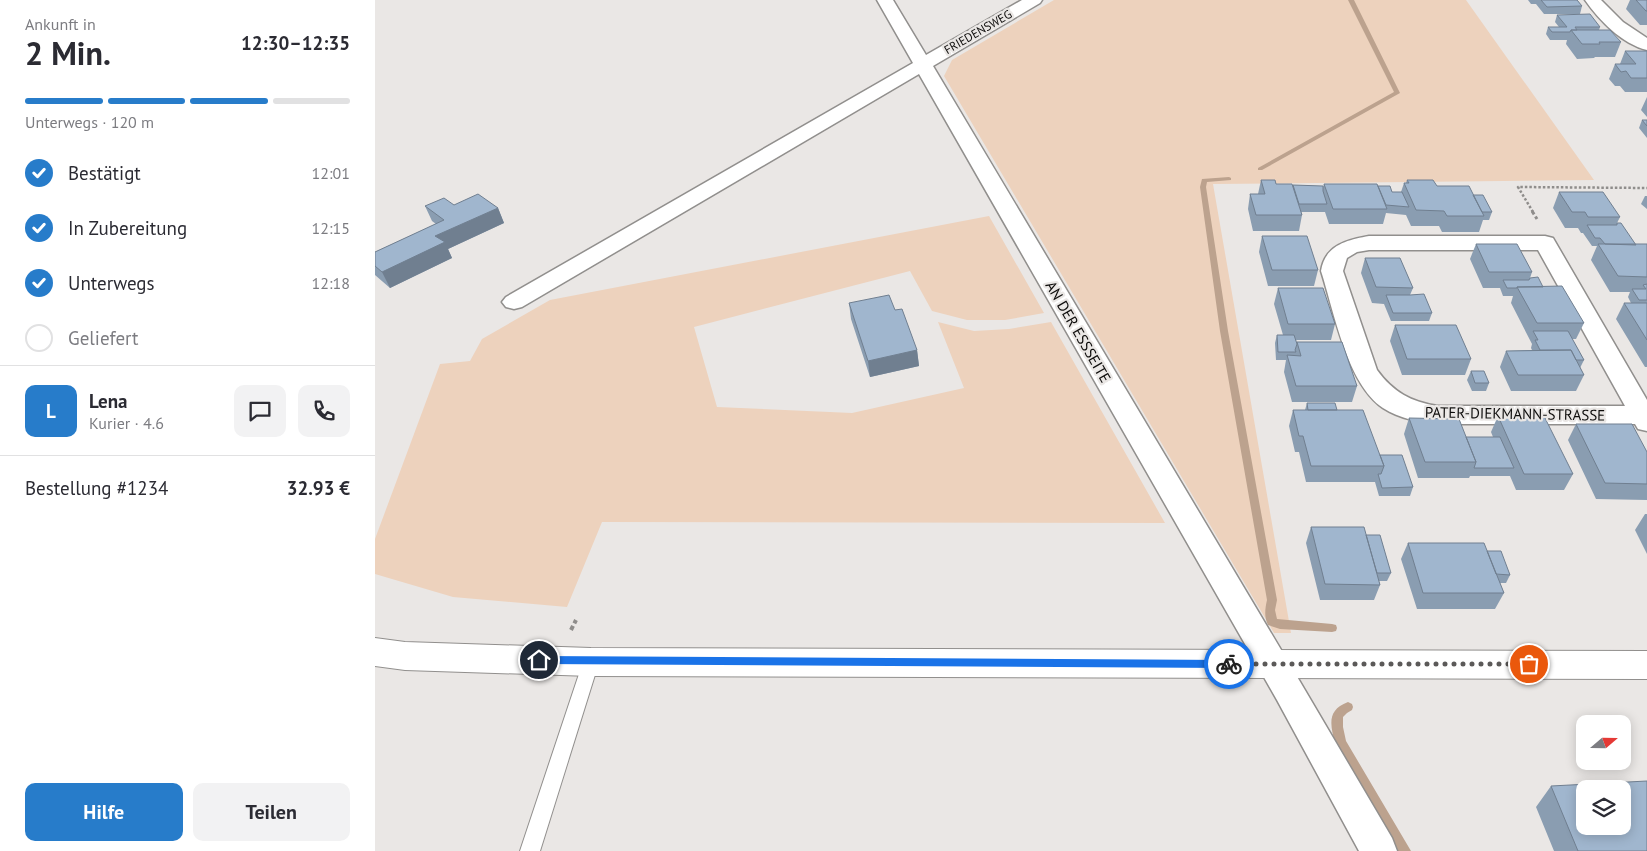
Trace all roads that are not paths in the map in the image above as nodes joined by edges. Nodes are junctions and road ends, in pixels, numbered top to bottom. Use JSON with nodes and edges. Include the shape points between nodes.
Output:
{"nodes":[{"id":1,"x":885,"y":0,"type":"edge"},
{"id":2,"x":1034,"y":0,"type":"edge"},
{"id":3,"x":1593,"y":0,"type":"edge"},
{"id":4,"x":1647,"y":45,"type":"edge"},
{"id":5,"x":922,"y":65,"type":"junction"},
{"id":6,"x":514,"y":302,"type":"dead end"},
{"id":7,"x":1645,"y":419,"type":"edge"},
{"id":8,"x":375,"y":652,"type":"edge"},
{"id":9,"x":591,"y":662,"type":"junction"},
{"id":10,"x":1272,"y":664,"type":"junction"},
{"id":11,"x":1647,"y":665,"type":"edge"},
{"id":12,"x":529,"y":851,"type":"edge"},
{"id":13,"x":1379,"y":851,"type":"edge"}],
"edges":[{"from":1,"to":5,"type":"street","name":"AN DER ESSSEITE"},
{"from":2,"to":5,"type":"street","name":"FRIEDENSWEG"},
{"from":3,"to":4,"type":"street","via":[[1601,12]]},
{"from":5,"to":6,"type":"street","name":"FRIEDENSWEG"},
{"from":5,"to":10,"type":"street","name":"AN DER ESSSEITE"},
{"from":7,"to":7,"type":"street","name":"PATER-DIEKMANN-STRASSE","via":[[1438,415],[1415,412],[1393,402],[1377,389],[1365,371],[1332,272],[1333,262],[1338,253],[1369,243],[1545,243]]},
{"from":8,"to":9,"type":"street","via":[[405,656]]},
{"from":9,"to":10,"type":"street"},
{"from":9,"to":12,"type":"lane"},
{"from":10,"to":11,"type":"street"},
{"from":10,"to":13,"type":"street","name":"AN DER ESSSEITE"}]}
